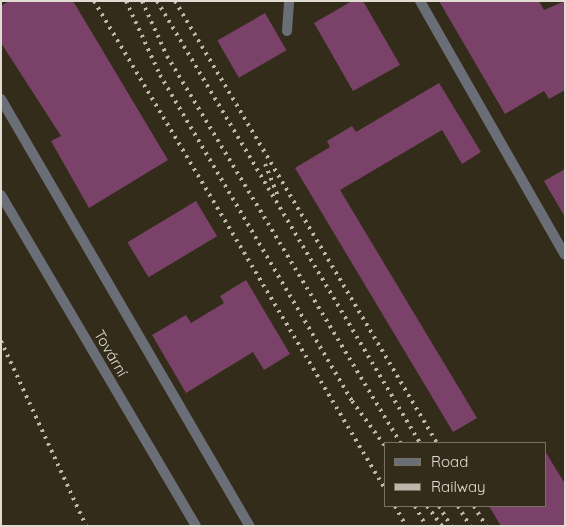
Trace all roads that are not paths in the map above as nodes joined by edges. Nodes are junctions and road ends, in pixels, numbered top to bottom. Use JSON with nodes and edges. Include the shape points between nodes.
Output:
{"nodes":[{"id":1,"x":289,"y":1,"type":"edge"},
{"id":2,"x":420,"y":1,"type":"edge"},
{"id":3,"x":287,"y":31,"type":"dead end"},
{"id":4,"x":1,"y":99,"type":"edge"},
{"id":5,"x":1,"y":195,"type":"edge"},
{"id":6,"x":565,"y":255,"type":"edge"},
{"id":7,"x":196,"y":526,"type":"edge"},
{"id":8,"x":250,"y":526,"type":"edge"}],
"edges":[{"from":1,"to":3,"type":"street"},
{"from":2,"to":6,"type":"street"},
{"from":4,"to":8,"type":"street"},
{"from":5,"to":7,"type":"street","name":"Tovární"}]}
